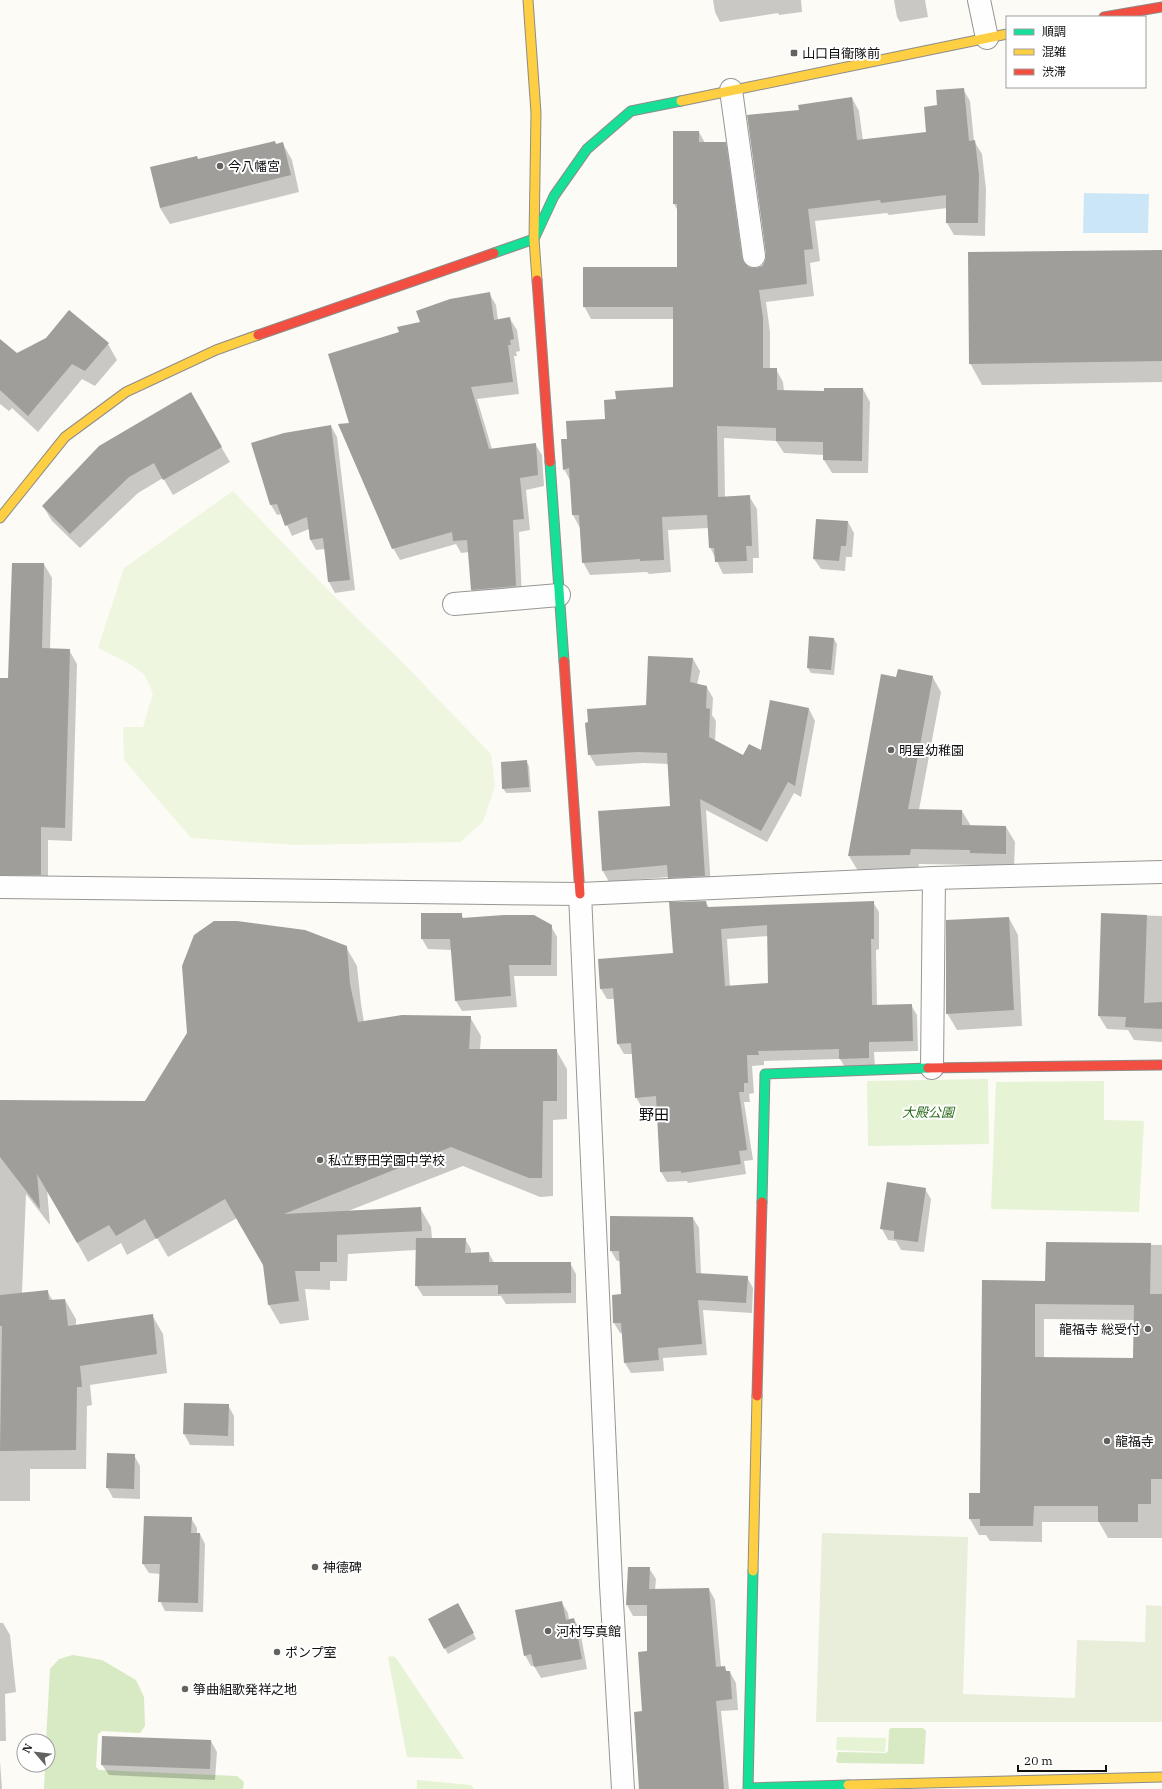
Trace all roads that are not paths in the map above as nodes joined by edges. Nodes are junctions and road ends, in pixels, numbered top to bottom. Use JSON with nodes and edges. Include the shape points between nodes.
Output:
{"nodes":[{"id":1,"x":528,"y":0,"type":"edge"},
{"id":2,"x":979,"y":0,"type":"edge"},
{"id":3,"x":1162,"y":7,"type":"edge"},
{"id":4,"x":1110,"y":16,"type":"edge"},
{"id":5,"x":997,"y":36,"type":"edge"},
{"id":6,"x":731,"y":90,"type":"junction"},
{"id":7,"x":534,"y":239,"type":"junction"},
{"id":8,"x":754,"y":256,"type":"dead end"},
{"id":9,"x":0,"y":518,"type":"edge"},
{"id":10,"x":559,"y":594,"type":"junction"},
{"id":11,"x":454,"y":604,"type":"dead end"},
{"id":12,"x":1162,"y":872,"type":"edge"},
{"id":13,"x":934,"y":878,"type":"junction"},
{"id":14,"x":0,"y":887,"type":"edge"},
{"id":15,"x":580,"y":894,"type":"junction"},
{"id":16,"x":1162,"y":1065,"type":"edge"},
{"id":17,"x":932,"y":1068,"type":"junction"},
{"id":18,"x":1153,"y":1781,"type":"edge"},
{"id":19,"x":623,"y":1789,"type":"edge"}],
"edges":[{"from":1,"to":7,"type":"street","via":[[536,113]]},
{"from":2,"to":5,"type":"street"},
{"from":3,"to":4,"type":"street"},
{"from":5,"to":6,"type":"street"},
{"from":6,"to":7,"type":"street","via":[[631,111],[587,149],[554,196]]},
{"from":6,"to":8,"type":"street"},
{"from":7,"to":9,"type":"street","via":[[216,350],[126,392],[65,437]]},
{"from":7,"to":10,"type":"street"},
{"from":10,"to":11,"type":"street"},
{"from":10,"to":15,"type":"street"},
{"from":12,"to":13,"type":"street"},
{"from":13,"to":15,"type":"street"},
{"from":13,"to":17,"type":"street"},
{"from":14,"to":15,"type":"street"},
{"from":15,"to":19,"type":"street","via":[[610,1577]]},
{"from":16,"to":17,"type":"street"},
{"from":17,"to":18,"type":"street","via":[[765,1074],[748,1788]]}]}
